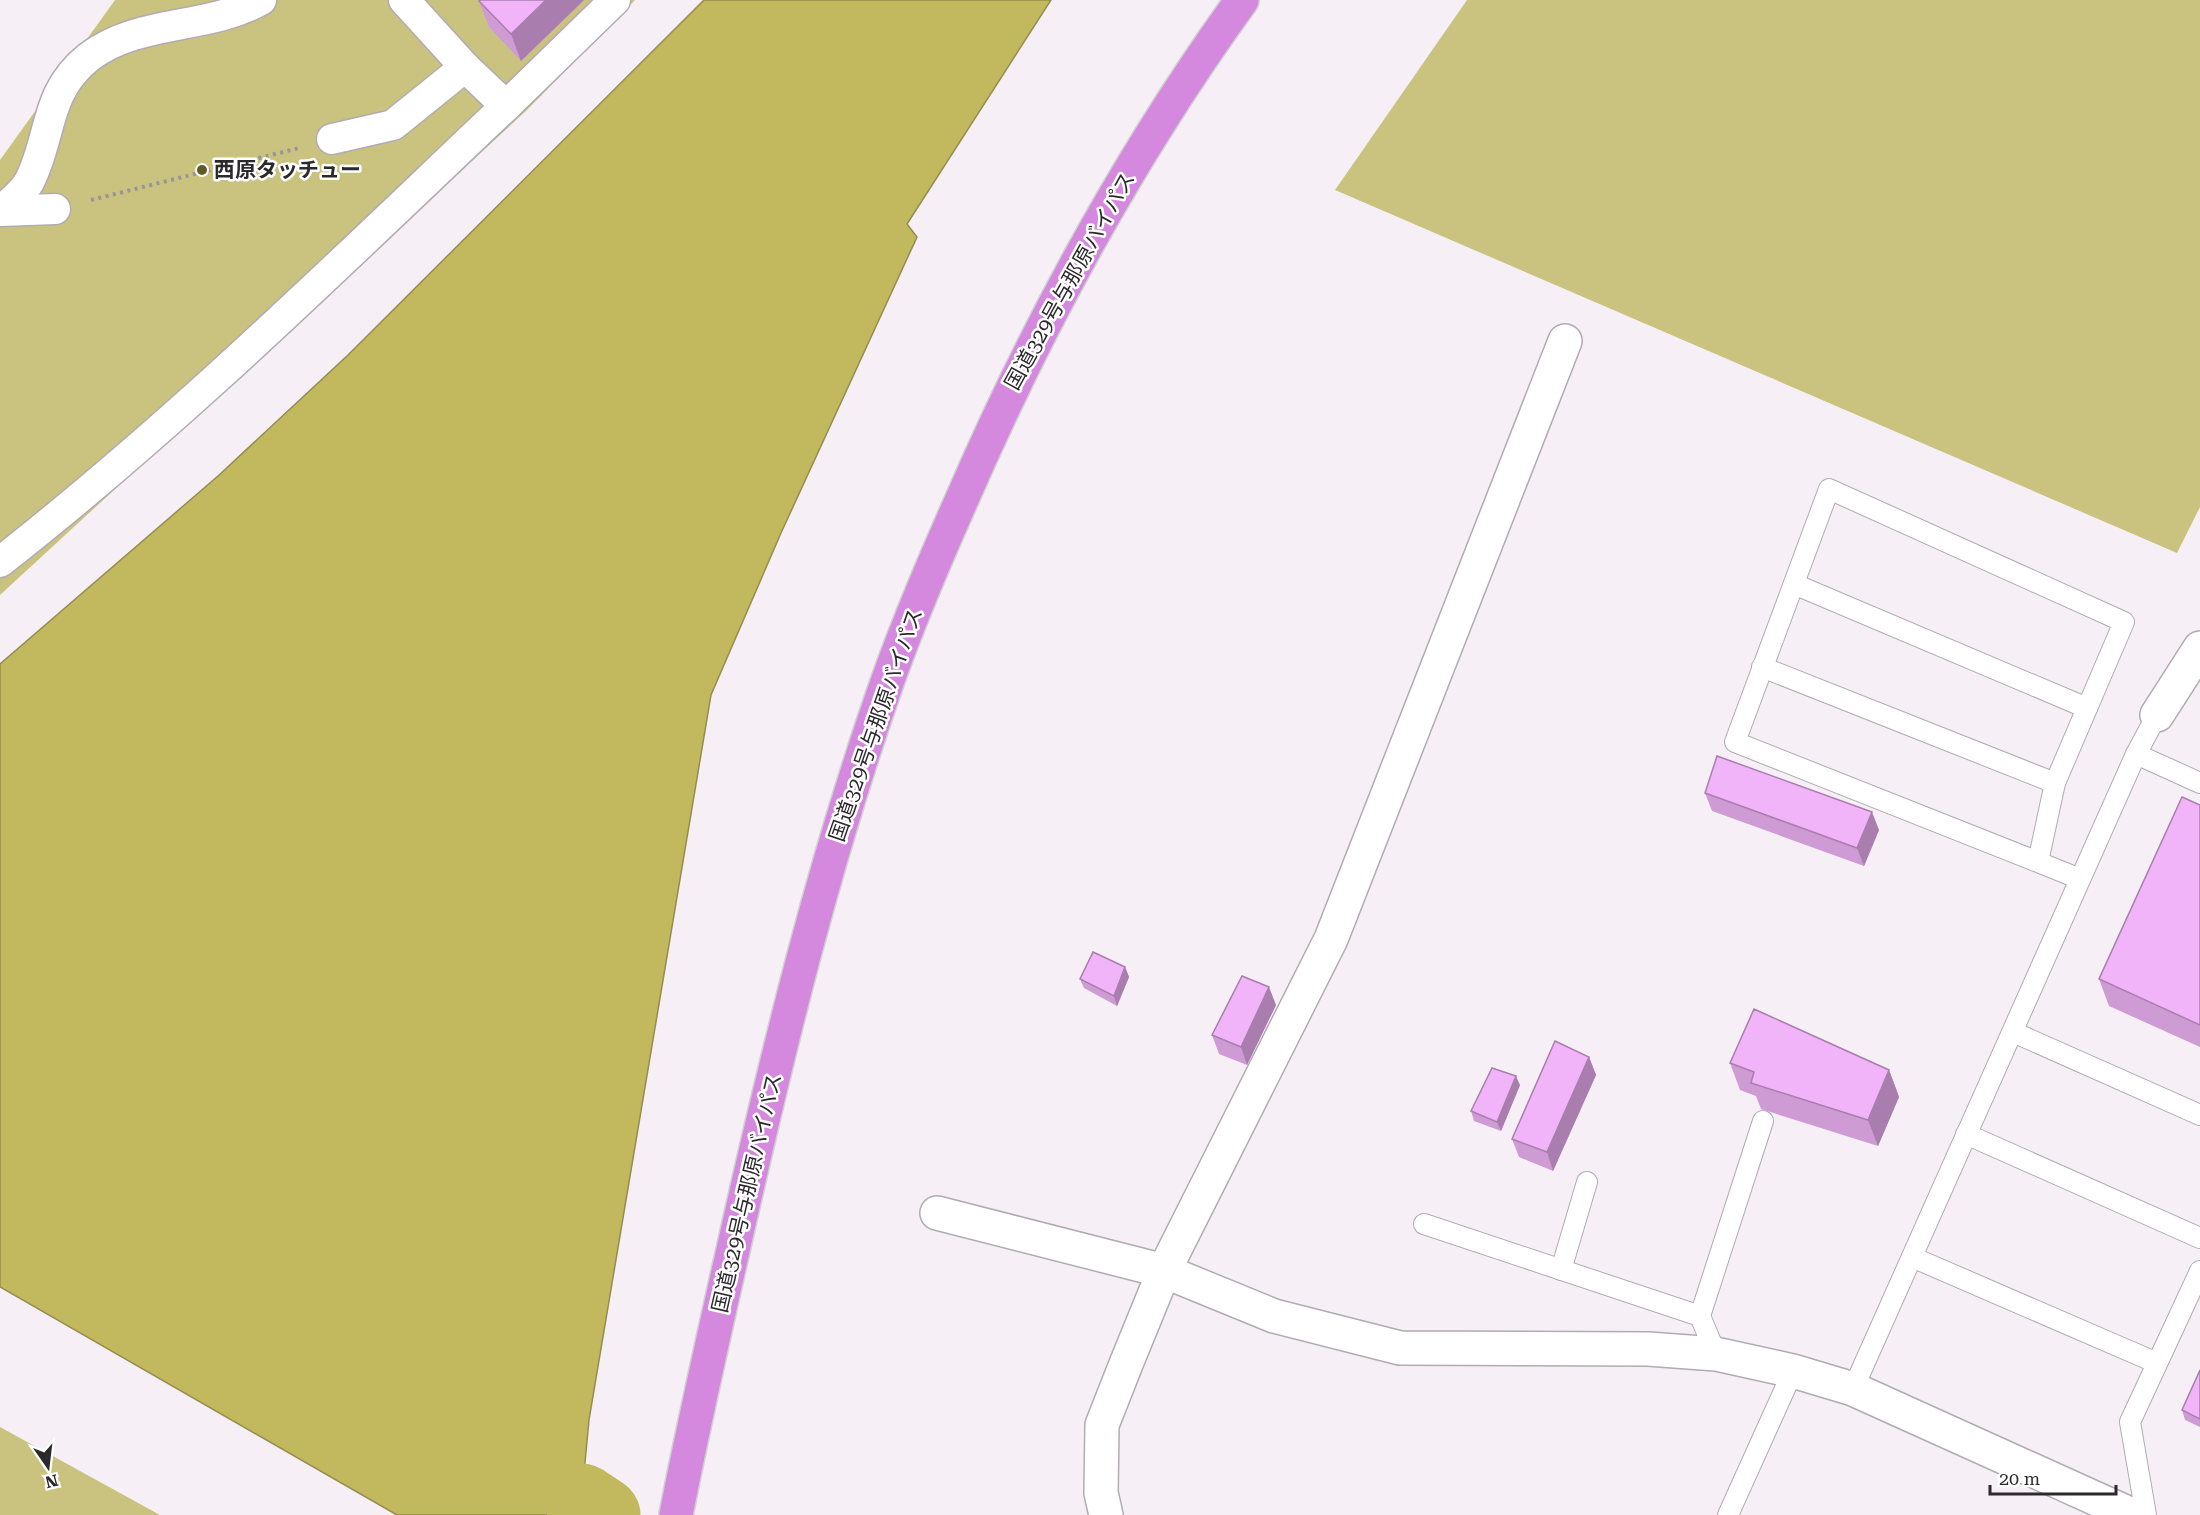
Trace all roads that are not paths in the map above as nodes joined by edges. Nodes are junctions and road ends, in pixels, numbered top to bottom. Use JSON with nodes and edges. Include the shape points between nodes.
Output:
{"nodes":[{"id":1,"x":261,"y":0,"type":"edge"},
{"id":2,"x":404,"y":0,"type":"edge"},
{"id":3,"x":615,"y":0,"type":"edge"},
{"id":4,"x":1242,"y":0,"type":"edge"},
{"id":5,"x":465,"y":67,"type":"junction"},
{"id":6,"x":506,"y":106,"type":"junction"},
{"id":7,"x":332,"y":139,"type":"road end"},
{"id":8,"x":55,"y":209,"type":"road end"},
{"id":9,"x":1,"y":211,"type":"edge"},
{"id":10,"x":1565,"y":341,"type":"dead end"},
{"id":11,"x":0,"y":561,"type":"edge"},
{"id":12,"x":1794,"y":584,"type":"junction"},
{"id":13,"x":2200,"y":648,"type":"edge"},
{"id":14,"x":1762,"y":667,"type":"junction"},
{"id":15,"x":2087,"y":708,"type":"junction"},
{"id":16,"x":2157,"y":715,"type":"joint"},
{"id":17,"x":2136,"y":754,"type":"junction"},
{"id":18,"x":2055,"y":783,"type":"junction"},
{"id":19,"x":2200,"y":783,"type":"edge"},
{"id":20,"x":2038,"y":862,"type":"junction"},
{"id":21,"x":2080,"y":879,"type":"junction"},
{"id":22,"x":2013,"y":1032,"type":"junction"},
{"id":23,"x":2200,"y":1115,"type":"edge"},
{"id":24,"x":1763,"y":1121,"type":"dead end"},
{"id":25,"x":1966,"y":1134,"type":"junction"},
{"id":26,"x":1587,"y":1182,"type":"dead end"},
{"id":27,"x":937,"y":1213,"type":"dead end"},
{"id":28,"x":1424,"y":1224,"type":"dead end"},
{"id":29,"x":2200,"y":1238,"type":"edge"},
{"id":30,"x":1912,"y":1257,"type":"junction"},
{"id":31,"x":1561,"y":1270,"type":"junction"},
{"id":32,"x":1164,"y":1271,"type":"junction"},
{"id":33,"x":2200,"y":1271,"type":"edge"},
{"id":34,"x":1700,"y":1316,"type":"junction"},
{"id":35,"x":1716,"y":1354,"type":"junction"},
{"id":36,"x":2157,"y":1363,"type":"junction"},
{"id":37,"x":1793,"y":1371,"type":"junction"},
{"id":38,"x":1853,"y":1389,"type":"junction"},
{"id":39,"x":676,"y":1515,"type":"edge"},
{"id":40,"x":1106,"y":1515,"type":"edge"},
{"id":41,"x":1728,"y":1515,"type":"edge"},
{"id":42,"x":2132,"y":1515,"type":"edge"},
{"id":43,"x":2146,"y":1515,"type":"edge"}],
"edges":[{"from":1,"to":9,"type":"street","via":[[225,15],[123,38],[89,57],[65,82],[50,112],[28,183]]},
{"from":2,"to":5,"type":"street"},
{"from":3,"to":6,"type":"street"},
{"from":4,"to":39,"type":"highway","name":"国道329号与那原バイパス","via":[[1160,121],[1062,288],[1018,373],[923,588],[879,706],[817,910],[772,1079]]},
{"from":5,"to":6,"type":"street"},
{"from":5,"to":7,"type":"street","via":[[393,125]]},
{"from":6,"to":11,"type":"street","via":[[220,375],[74,504]]},
{"from":8,"to":9,"type":"street"},
{"from":10,"to":32,"type":"street","via":[[1332,939]]},
{"from":12,"to":14,"type":"lane"},
{"from":12,"to":15,"type":"lane"},
{"from":12,"to":15,"type":"lane","via":[[1829,489],[2124,622]]},
{"from":13,"to":16,"type":"street"},
{"from":14,"to":18,"type":"lane"},
{"from":14,"to":20,"type":"lane","via":[[1735,742]]},
{"from":15,"to":18,"type":"lane"},
{"from":16,"to":17,"type":"lane"},
{"from":17,"to":19,"type":"lane"},
{"from":17,"to":21,"type":"lane"},
{"from":18,"to":20,"type":"lane"},
{"from":20,"to":21,"type":"lane"},
{"from":21,"to":22,"type":"lane"},
{"from":22,"to":23,"type":"lane"},
{"from":22,"to":25,"type":"lane"},
{"from":24,"to":34,"type":"lane"},
{"from":25,"to":29,"type":"lane"},
{"from":25,"to":30,"type":"lane"},
{"from":26,"to":31,"type":"lane"},
{"from":27,"to":32,"type":"street"},
{"from":28,"to":31,"type":"lane"},
{"from":30,"to":36,"type":"lane"},
{"from":30,"to":38,"type":"lane"},
{"from":31,"to":34,"type":"lane"},
{"from":32,"to":35,"type":"street","via":[[1275,1316],[1400,1348],[1648,1349]]},
{"from":32,"to":40,"type":"street","via":[[1102,1425],[1101,1493]]},
{"from":33,"to":36,"type":"lane"},
{"from":34,"to":35,"type":"lane"},
{"from":35,"to":37,"type":"street"},
{"from":36,"to":43,"type":"lane","via":[[2130,1422]]},
{"from":37,"to":38,"type":"street"},
{"from":37,"to":41,"type":"lane"},
{"from":38,"to":42,"type":"street"}]}
